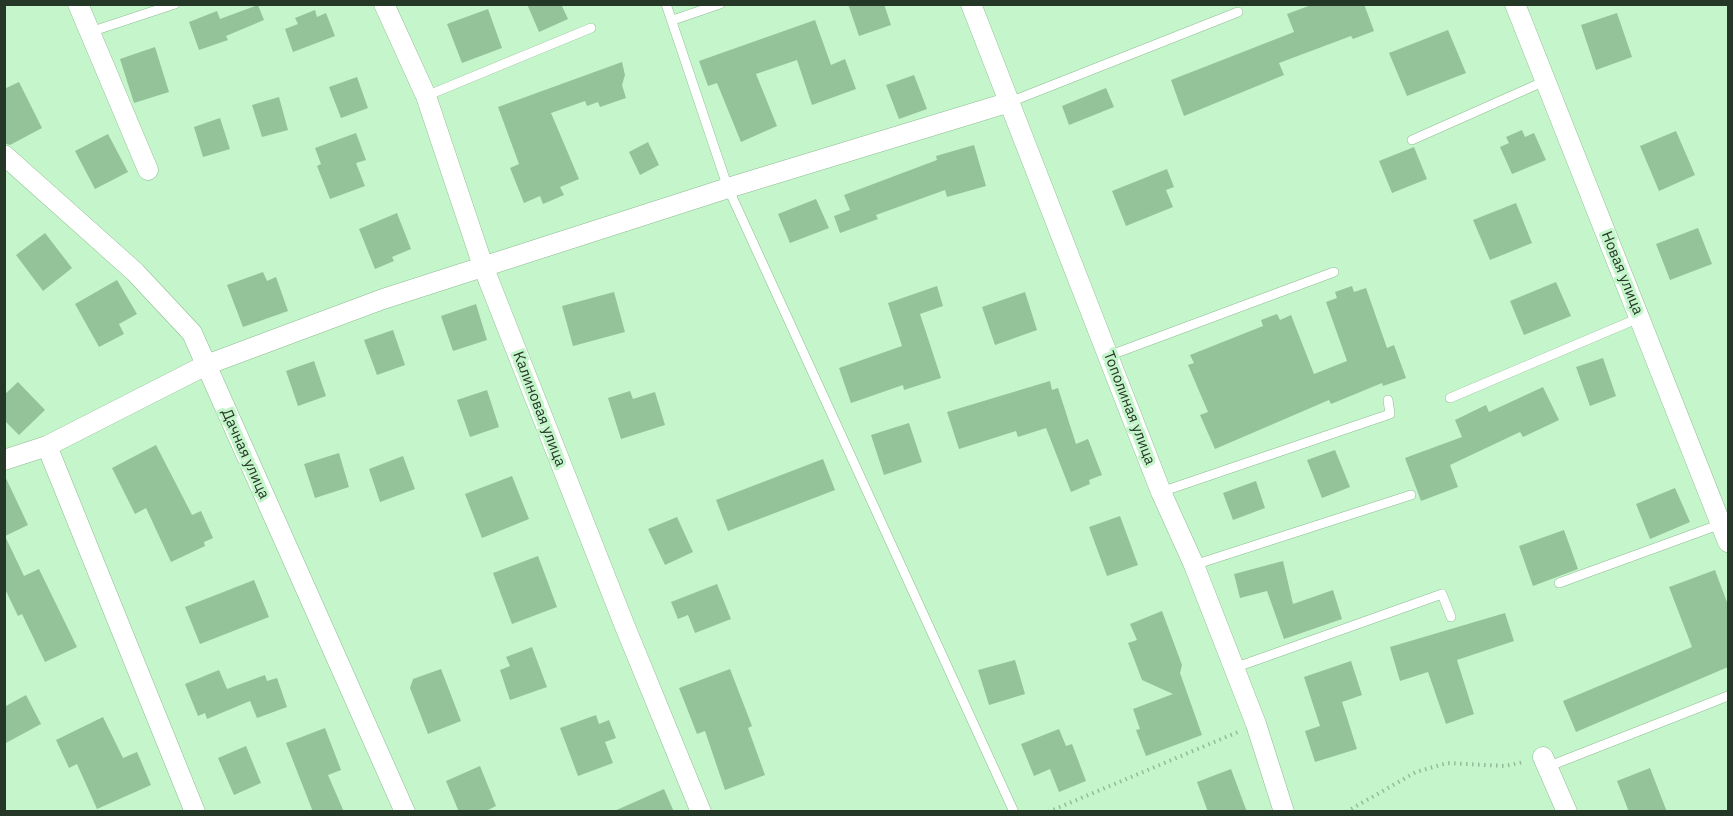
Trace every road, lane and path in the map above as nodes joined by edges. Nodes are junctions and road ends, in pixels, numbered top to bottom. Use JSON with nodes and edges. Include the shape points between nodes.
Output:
{"nodes":[{"id":1,"x":78,"y":4,"type":"edge"},
{"id":2,"x":175,"y":4,"type":"edge"},
{"id":3,"x":384,"y":4,"type":"edge"},
{"id":4,"x":666,"y":4,"type":"edge"},
{"id":5,"x":720,"y":4,"type":"edge"},
{"id":6,"x":971,"y":4,"type":"edge"},
{"id":7,"x":1515,"y":4,"type":"edge"},
{"id":8,"x":1238,"y":12,"type":"dead end"},
{"id":9,"x":673,"y":20,"type":"junction"},
{"id":10,"x":591,"y":28,"type":"dead end"},
{"id":11,"x":90,"y":32,"type":"junction"},
{"id":12,"x":1545,"y":81,"type":"junction"},
{"id":13,"x":426,"y":96,"type":"junction"},
{"id":14,"x":1010,"y":102,"type":"junction"},
{"id":15,"x":1412,"y":140,"type":"dead end"},
{"id":16,"x":4,"y":155,"type":"edge"},
{"id":17,"x":148,"y":170,"type":"dead end"},
{"id":18,"x":728,"y":188,"type":"junction"},
{"id":19,"x":483,"y":266,"type":"junction"},
{"id":20,"x":1334,"y":272,"type":"dead end"},
{"id":21,"x":1640,"y":318,"type":"junction"},
{"id":22,"x":1108,"y":356,"type":"junction"},
{"id":23,"x":206,"y":365,"type":"junction"},
{"id":24,"x":1450,"y":398,"type":"dead end"},
{"id":25,"x":1388,"y":400,"type":"dead end"},
{"id":26,"x":47,"y":446,"type":"junction"},
{"id":27,"x":4,"y":460,"type":"edge"},
{"id":28,"x":1161,"y":492,"type":"junction"},
{"id":29,"x":1411,"y":495,"type":"dead end"},
{"id":30,"x":1725,"y":533,"type":"edge"},
{"id":31,"x":1194,"y":565,"type":"junction"},
{"id":32,"x":1559,"y":583,"type":"dead end"},
{"id":33,"x":1451,"y":617,"type":"dead end"},
{"id":34,"x":1234,"y":668,"type":"junction"},
{"id":35,"x":1728,"y":696,"type":"edge"},
{"id":36,"x":1256,"y":724,"type":"junction"},
{"id":37,"x":1545,"y":762,"type":"junction"},
{"id":38,"x":195,"y":812,"type":"edge"},
{"id":39,"x":405,"y":812,"type":"edge"},
{"id":40,"x":701,"y":812,"type":"edge"},
{"id":41,"x":1014,"y":812,"type":"edge"},
{"id":42,"x":1048,"y":812,"type":"edge"},
{"id":43,"x":1284,"y":812,"type":"edge"},
{"id":44,"x":1346,"y":812,"type":"edge"},
{"id":45,"x":1567,"y":812,"type":"edge"}],
"edges":[{"from":1,"to":11,"type":"street"},
{"from":2,"to":11,"type":"lane"},
{"from":3,"to":13,"type":"street","name":"Калиновая улица"},
{"from":4,"to":9,"type":"lane"},
{"from":5,"to":9,"type":"lane"},
{"from":6,"to":14,"type":"street","name":"Тополиная улица"},
{"from":7,"to":12,"type":"street","name":"Новая улица"},
{"from":8,"to":14,"type":"lane"},
{"from":9,"to":18,"type":"lane"},
{"from":10,"to":13,"type":"lane"},
{"from":11,"to":17,"type":"street"},
{"from":12,"to":15,"type":"lane"},
{"from":12,"to":21,"type":"street","name":"Новая улица"},
{"from":13,"to":19,"type":"street","name":"Калиновая улица"},
{"from":14,"to":18,"type":"street"},
{"from":14,"to":22,"type":"street","name":"Тополиная улица"},
{"from":16,"to":23,"type":"street","name":"Дачная улица","via":[[135,272],[192,333]]},
{"from":18,"to":19,"type":"street"},
{"from":18,"to":41,"type":"lane"},
{"from":19,"to":23,"type":"street","via":[[383,298]]},
{"from":19,"to":40,"type":"street","name":"Калиновая улица"},
{"from":20,"to":22,"type":"lane"},
{"from":21,"to":24,"type":"lane"},
{"from":21,"to":30,"type":"street","name":"Новая улица"},
{"from":22,"to":28,"type":"street","name":"Тополиная улица"},
{"from":23,"to":26,"type":"street"},
{"from":23,"to":39,"type":"street","name":"Дачная улица"},
{"from":25,"to":28,"type":"lane","via":[[1390,414]]},
{"from":26,"to":27,"type":"street"},
{"from":26,"to":38,"type":"street"},
{"from":28,"to":31,"type":"street","name":"Тополиная улица"},
{"from":29,"to":31,"type":"lane"},
{"from":30,"to":32,"type":"lane"},
{"from":31,"to":34,"type":"street","name":"Тополиная улица"},
{"from":33,"to":34,"type":"lane","via":[[1442,594]]},
{"from":34,"to":36,"type":"street","name":"Тополиная улица"},
{"from":35,"to":37,"type":"lane"},
{"from":36,"to":42,"type":"path"},
{"from":36,"to":43,"type":"street","name":"Тополиная улица"},
{"from":37,"to":44,"type":"path","via":[[1505,766],[1447,763],[1416,772]]},
{"from":37,"to":45,"type":"street"}]}
